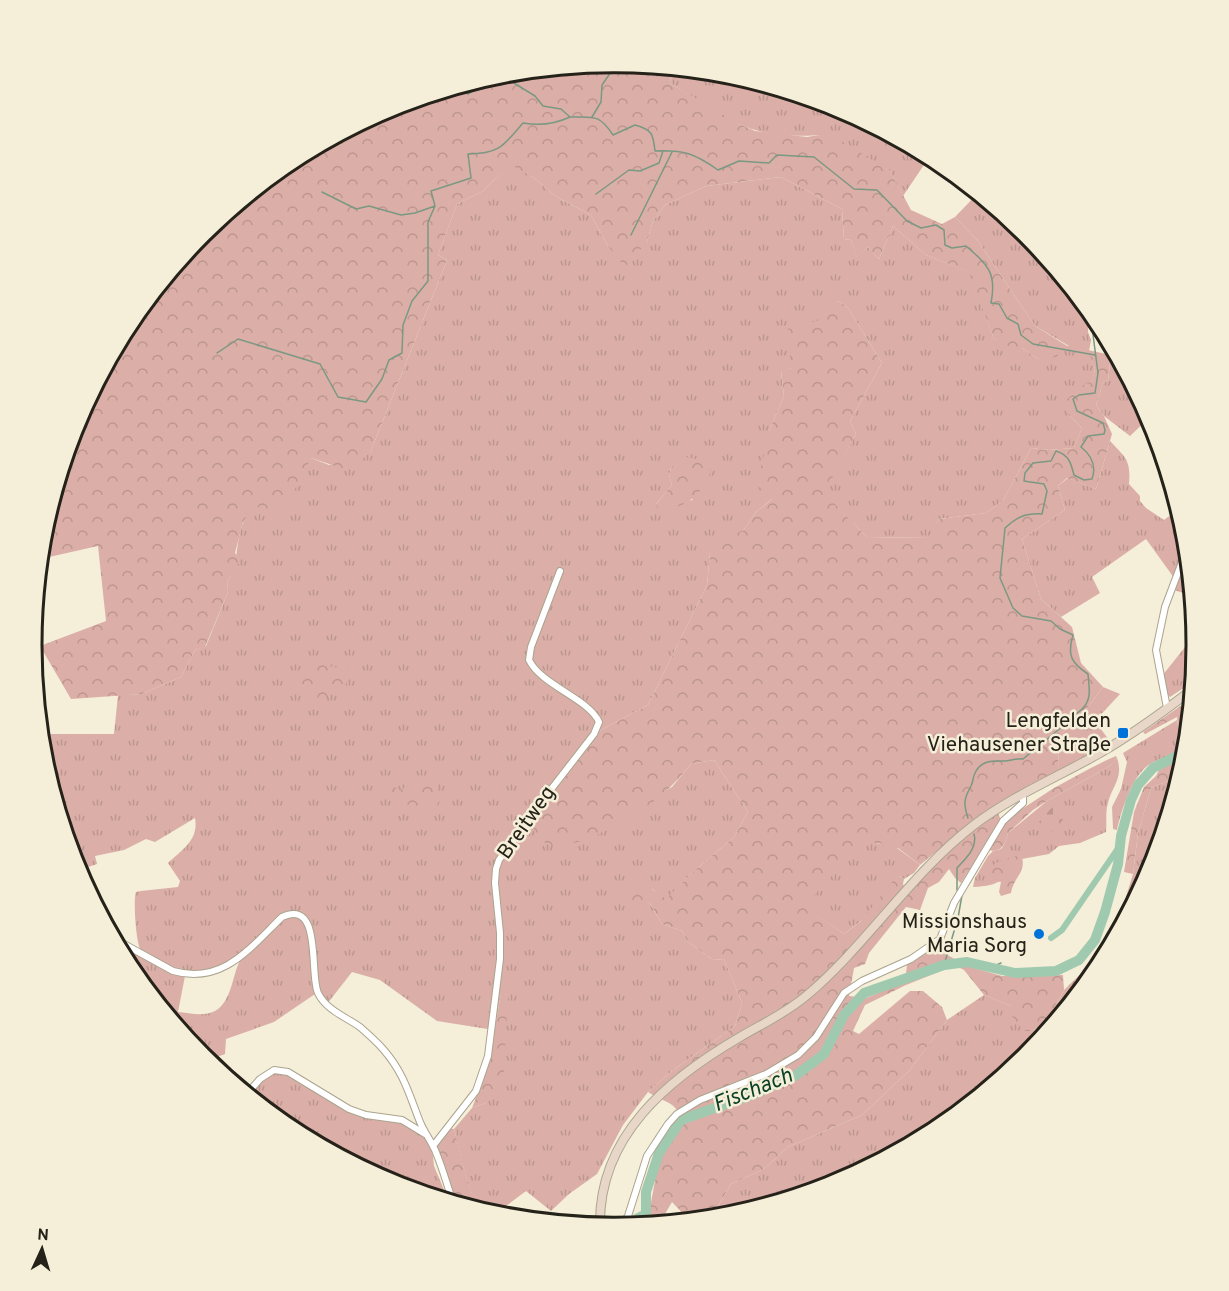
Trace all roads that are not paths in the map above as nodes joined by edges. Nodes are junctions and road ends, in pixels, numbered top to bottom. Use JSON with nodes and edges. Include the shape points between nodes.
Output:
{"nodes":[{"id":1,"x":1181,"y":565,"type":"edge"},
{"id":2,"x":560,"y":571,"type":"dead end"},
{"id":3,"x":1185,"y":695,"type":"edge"},
{"id":4,"x":1167,"y":708,"type":"junction"},
{"id":5,"x":1023,"y":794,"type":"junction"},
{"id":6,"x":128,"y":947,"type":"edge"},
{"id":7,"x":254,"y":1090,"type":"edge"},
{"id":8,"x":425,"y":1134,"type":"junction"},
{"id":9,"x":433,"y":1146,"type":"junction"},
{"id":10,"x":450,"y":1193,"type":"edge"},
{"id":11,"x":601,"y":1218,"type":"edge"},
{"id":12,"x":627,"y":1218,"type":"edge"}],
"edges":[{"from":1,"to":4,"type":"street","via":[[1165,607],[1156,650]]},
{"from":2,"to":9,"type":"street","name":"Breitweg","via":[[529,660],[537,672],[599,722],[594,735],[499,860],[495,876],[500,958],[488,1056],[476,1091]]},
{"from":3,"to":4,"type":"main road"},
{"from":4,"to":5,"type":"main road","via":[[1127,737]]},
{"from":5,"to":11,"type":"main road","via":[[944,851],[803,999],[700,1062],[654,1099],[622,1141],[607,1172]]},
{"from":5,"to":12,"type":"street","via":[[1023,803],[1003,821],[962,889],[940,939],[911,959],[844,993],[816,1037],[798,1055],[766,1074],[700,1100],[672,1119],[647,1156]]},
{"from":6,"to":8,"type":"street","via":[[164,968],[197,975],[234,962],[282,916],[297,914],[305,919],[318,994],[332,1010],[374,1040],[398,1068]]},
{"from":7,"to":8,"type":"street","via":[[256,1083],[274,1070],[281,1070],[359,1113],[396,1118]]},
{"from":8,"to":9,"type":"street"},
{"from":9,"to":10,"type":"street"}]}
